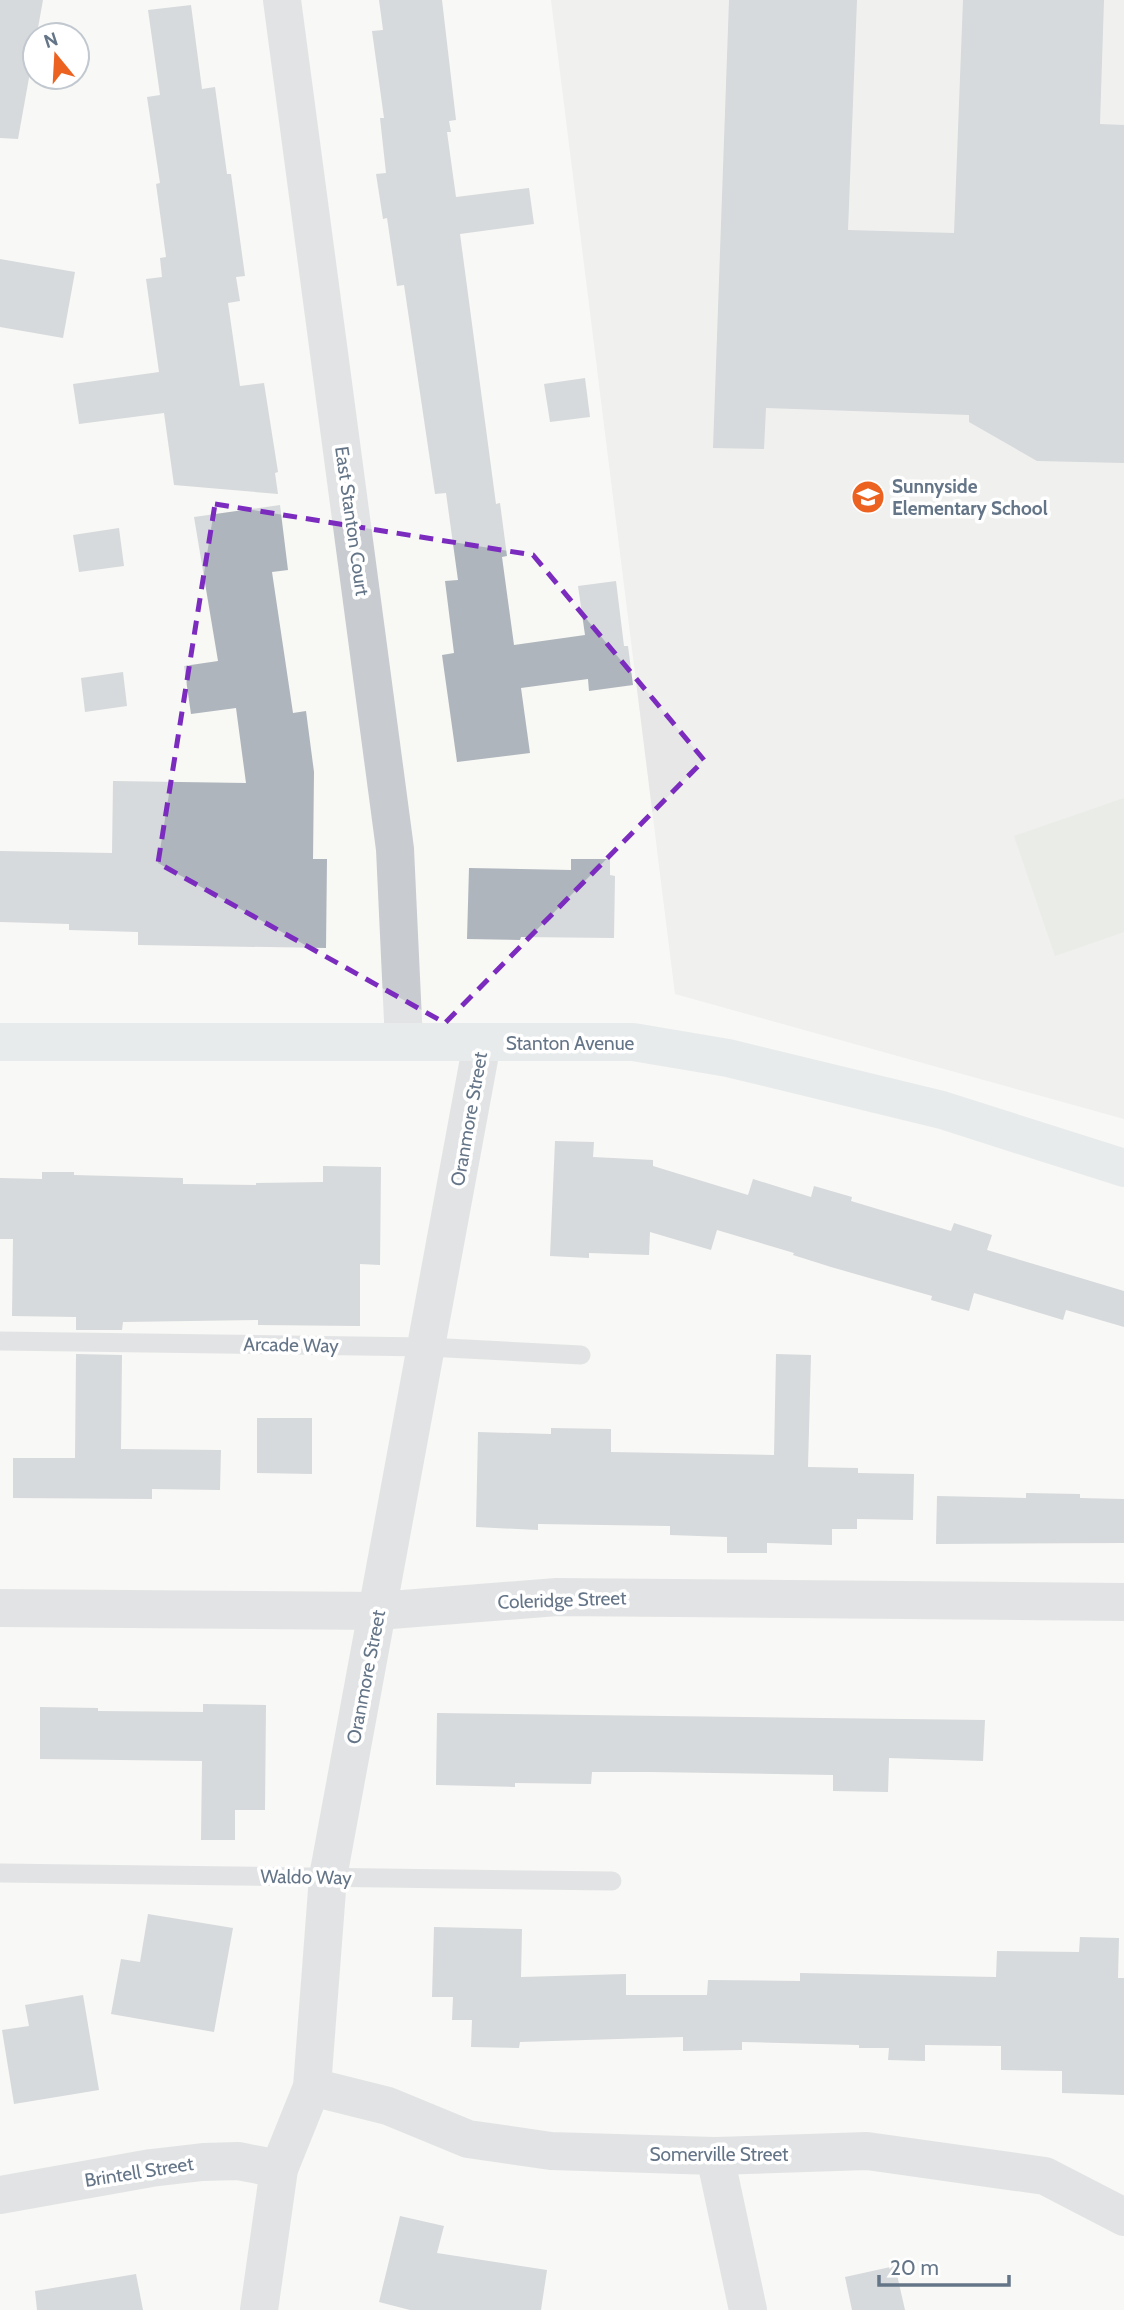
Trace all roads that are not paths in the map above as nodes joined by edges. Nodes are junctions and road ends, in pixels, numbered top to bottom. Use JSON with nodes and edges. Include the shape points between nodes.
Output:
{"nodes":[{"id":1,"x":282,"y":0,"type":"edge"},
{"id":2,"x":0,"y":1042,"type":"edge"},
{"id":3,"x":404,"y":1042,"type":"junction"},
{"id":4,"x":482,"y":1043,"type":"junction"},
{"id":5,"x":1124,"y":1168,"type":"edge"},
{"id":6,"x":0,"y":1341,"type":"edge"},
{"id":7,"x":427,"y":1346,"type":"junction"},
{"id":8,"x":581,"y":1354,"type":"dead end"},
{"id":9,"x":1124,"y":1602,"type":"edge"},
{"id":10,"x":0,"y":1608,"type":"edge"},
{"id":11,"x":378,"y":1611,"type":"junction"},
{"id":12,"x":0,"y":1873,"type":"edge"},
{"id":13,"x":328,"y":1877,"type":"junction"},
{"id":14,"x":612,"y":1881,"type":"dead end"},
{"id":15,"x":312,"y":2087,"type":"junction"},
{"id":16,"x":715,"y":2156,"type":"junction"},
{"id":17,"x":279,"y":2169,"type":"junction"},
{"id":18,"x":0,"y":2195,"type":"edge"},
{"id":19,"x":1124,"y":2217,"type":"edge"},
{"id":20,"x":259,"y":2310,"type":"edge"},
{"id":21,"x":748,"y":2310,"type":"edge"}],
"edges":[{"from":1,"to":3,"type":"street","name":"East Stanton Court","via":[[396,849]]},
{"from":2,"to":3,"type":"street","name":"Stanton Avenue"},
{"from":3,"to":4,"type":"street","name":"Stanton Avenue"},
{"from":4,"to":5,"type":"street","name":"Stanton Avenue","via":[[633,1042],[728,1058],[942,1111]]},
{"from":4,"to":7,"type":"street","name":"Oranmore Street"},
{"from":6,"to":7,"type":"lane","name":"Arcade Way"},
{"from":7,"to":8,"type":"lane","name":"Arcade Way"},
{"from":7,"to":11,"type":"street","name":"Oranmore Street"},
{"from":9,"to":11,"type":"street","name":"Coleridge Street","via":[[557,1597]]},
{"from":10,"to":11,"type":"street","name":"Coleridge Street"},
{"from":11,"to":13,"type":"street","name":"Oranmore Street"},
{"from":12,"to":13,"type":"lane","name":"Waldo Way"},
{"from":13,"to":14,"type":"lane","name":"Waldo Way"},
{"from":13,"to":15,"type":"street","name":"Oranmore Street"},
{"from":15,"to":16,"type":"street","name":"Somerville Street","via":[[388,2106],[468,2138],[551,2151]]},
{"from":15,"to":17,"type":"street","name":"Oranmore Street"},
{"from":16,"to":19,"type":"street","name":"Somerville Street","via":[[867,2151],[1045,2176]]},
{"from":16,"to":21,"type":"street"},
{"from":17,"to":18,"type":"street","name":"Brintell Street","via":[[238,2161],[202,2162]]},
{"from":17,"to":20,"type":"street","name":"Oranmore Street"}]}
